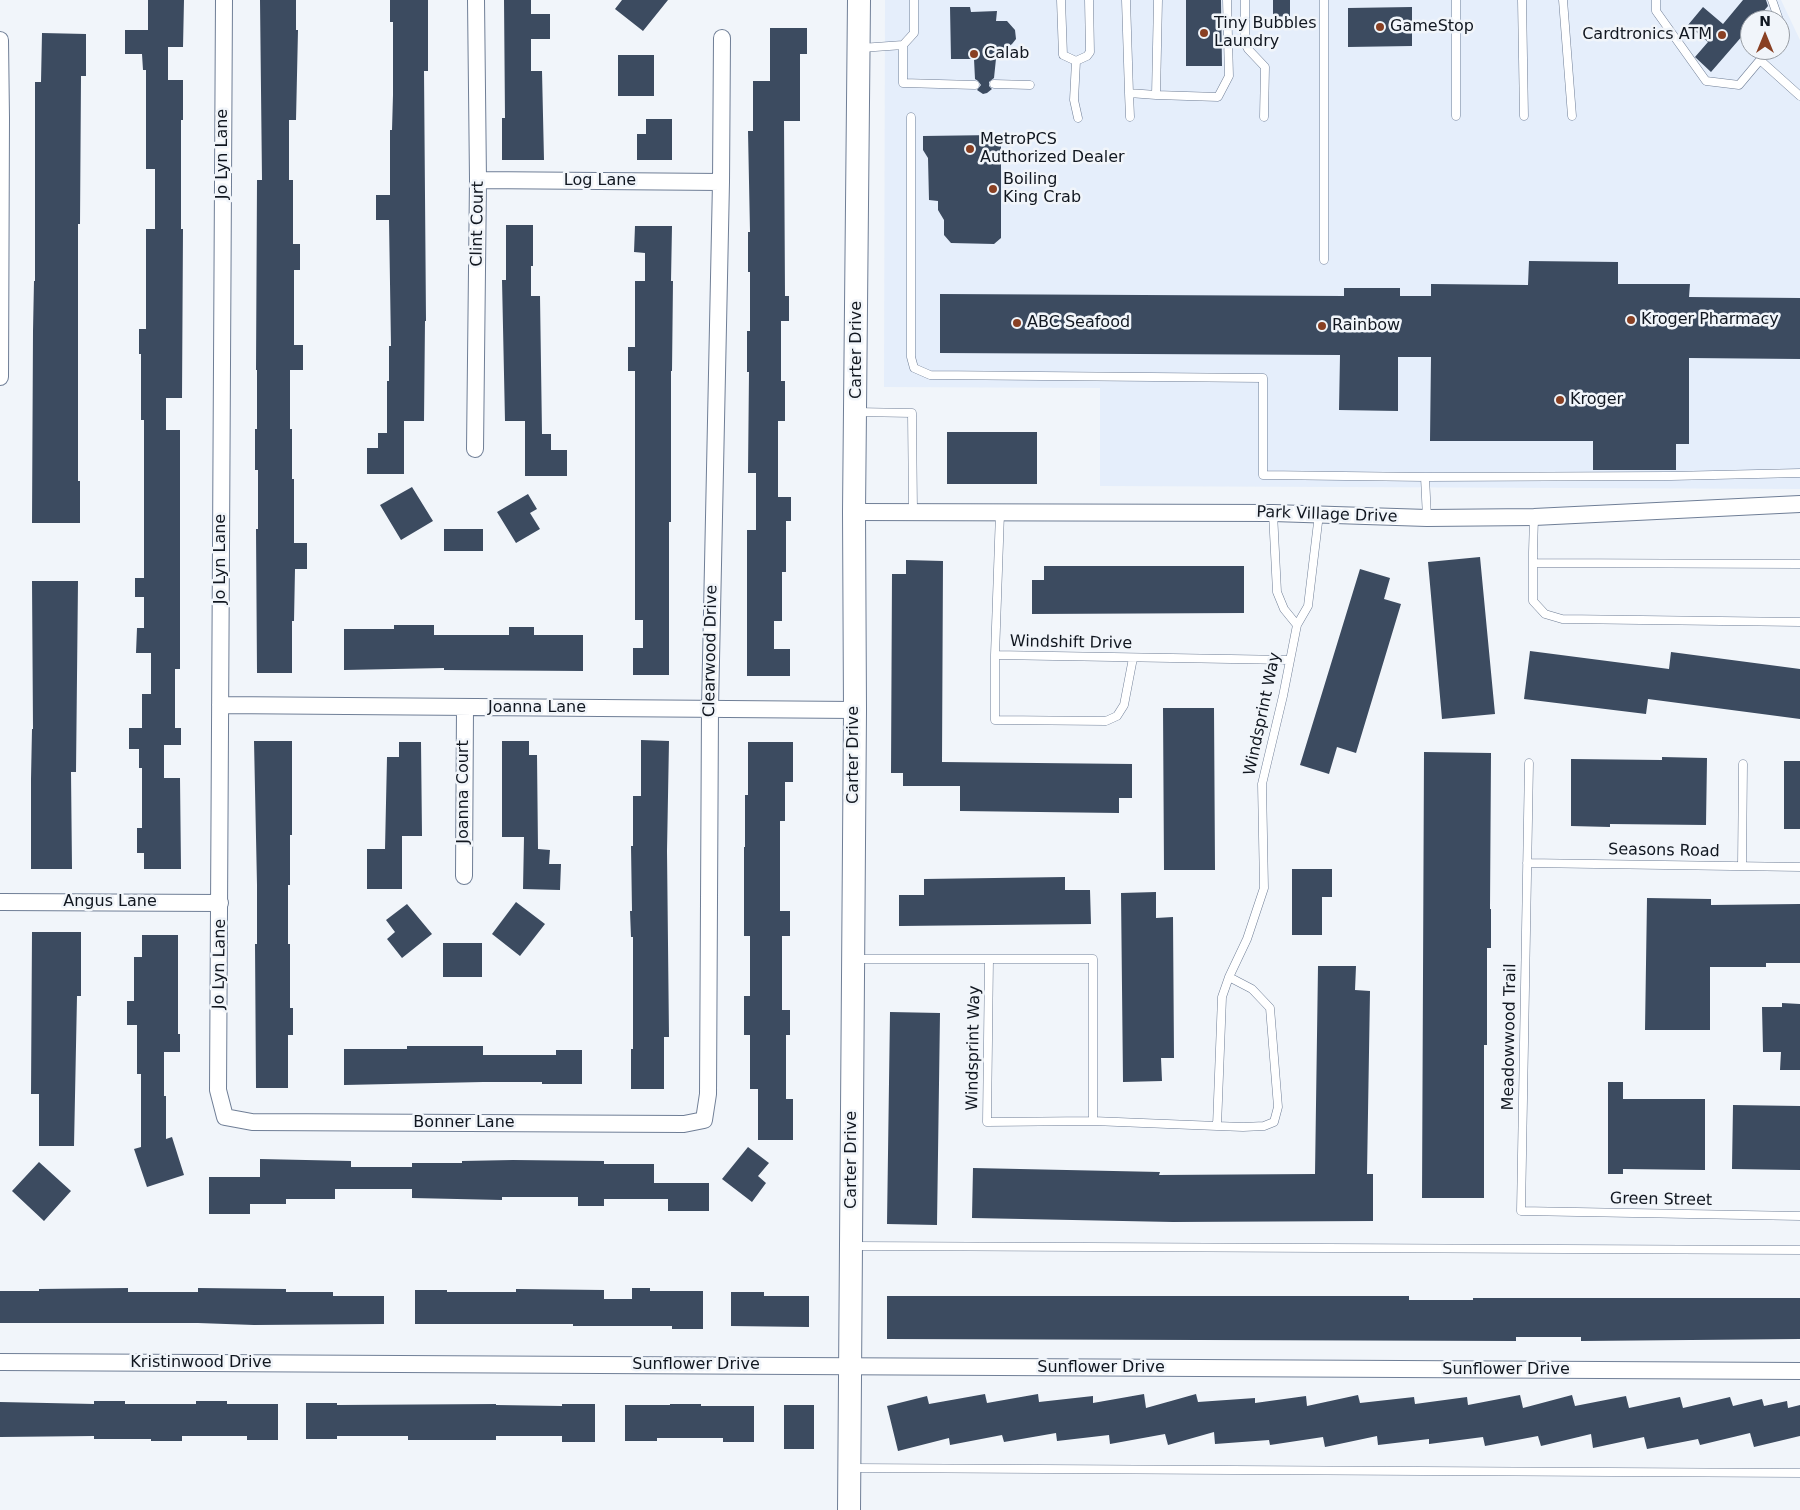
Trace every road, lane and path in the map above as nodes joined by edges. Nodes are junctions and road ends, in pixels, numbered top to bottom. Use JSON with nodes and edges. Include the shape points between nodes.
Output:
{"nodes":[{"id":1,"x":224,"y":0,"type":"edge"},
{"id":2,"x":476,"y":0,"type":"edge"},
{"id":3,"x":859,"y":0,"type":"edge"},
{"id":4,"x":914,"y":0,"type":"edge"},
{"id":5,"x":1061,"y":0,"type":"edge"},
{"id":6,"x":1089,"y":0,"type":"edge"},
{"id":7,"x":1126,"y":0,"type":"edge"},
{"id":8,"x":1158,"y":0,"type":"edge"},
{"id":9,"x":1228,"y":0,"type":"edge"},
{"id":10,"x":1245,"y":0,"type":"edge"},
{"id":11,"x":1324,"y":0,"type":"edge"},
{"id":12,"x":1456,"y":0,"type":"edge"},
{"id":13,"x":1522,"y":0,"type":"edge"},
{"id":14,"x":1563,"y":0,"type":"edge"},
{"id":15,"x":1656,"y":0,"type":"edge"},
{"id":16,"x":722,"y":38,"type":"dead end"},
{"id":17,"x":0,"y":40,"type":"edge"},
{"id":18,"x":903,"y":45,"type":"junction"},
{"id":19,"x":859,"y":48,"type":"junction"},
{"id":20,"x":1760,"y":60,"type":"joint"},
{"id":21,"x":1076,"y":61,"type":"junction"},
{"id":22,"x":975,"y":84,"type":"dead end"},
{"id":23,"x":994,"y":84,"type":"dead end"},
{"id":24,"x":1030,"y":85,"type":"dead end"},
{"id":25,"x":1129,"y":93,"type":"junction"},
{"id":26,"x":1156,"y":95,"type":"junction"},
{"id":27,"x":1800,"y":96,"type":"edge"},
{"id":28,"x":1456,"y":116,"type":"dead end"},
{"id":29,"x":1524,"y":116,"type":"dead end"},
{"id":30,"x":1572,"y":116,"type":"dead end"},
{"id":31,"x":911,"y":117,"type":"dead end"},
{"id":32,"x":1130,"y":117,"type":"dead end"},
{"id":33,"x":1264,"y":117,"type":"dead end"},
{"id":34,"x":1,"y":118,"type":"edge"},
{"id":35,"x":1078,"y":118,"type":"dead end"},
{"id":36,"x":478,"y":180,"type":"junction"},
{"id":37,"x":721,"y":182,"type":"junction"},
{"id":38,"x":1324,"y":260,"type":"dead end"},
{"id":39,"x":0,"y":377,"type":"edge"},
{"id":40,"x":856,"y":412,"type":"junction"},
{"id":41,"x":475,"y":449,"type":"dead end"},
{"id":42,"x":1800,"y":473,"type":"edge"},
{"id":43,"x":1425,"y":477,"type":"junction"},
{"id":44,"x":1800,"y":504,"type":"edge"},
{"id":45,"x":854,"y":512,"type":"junction"},
{"id":46,"x":913,"y":512,"type":"junction"},
{"id":47,"x":1000,"y":513,"type":"junction"},
{"id":48,"x":1273,"y":513,"type":"junction"},
{"id":49,"x":1319,"y":514,"type":"junction"},
{"id":50,"x":1534,"y":516,"type":"junction"},
{"id":51,"x":1427,"y":518,"type":"junction"},
{"id":52,"x":1533,"y":563,"type":"junction"},
{"id":53,"x":1800,"y":564,"type":"edge"},
{"id":54,"x":1800,"y":622,"type":"edge"},
{"id":55,"x":1297,"y":625,"type":"junction"},
{"id":56,"x":995,"y":655,"type":"junction"},
{"id":57,"x":1134,"y":658,"type":"junction"},
{"id":58,"x":1289,"y":660,"type":"junction"},
{"id":59,"x":220,"y":705,"type":"junction"},
{"id":60,"x":465,"y":708,"type":"junction"},
{"id":61,"x":710,"y":708,"type":"junction"},
{"id":62,"x":855,"y":710,"type":"junction"},
{"id":63,"x":1529,"y":763,"type":"dead end"},
{"id":64,"x":1743,"y":764,"type":"dead end"},
{"id":65,"x":1527,"y":862,"type":"junction"},
{"id":66,"x":1742,"y":866,"type":"junction"},
{"id":67,"x":1800,"y":867,"type":"edge"},
{"id":68,"x":464,"y":876,"type":"dead end"},
{"id":69,"x":0,"y":902,"type":"edge"},
{"id":70,"x":220,"y":903,"type":"junction"},
{"id":71,"x":853,"y":958,"type":"junction"},
{"id":72,"x":989,"y":959,"type":"junction"},
{"id":73,"x":1229,"y":977,"type":"junction"},
{"id":74,"x":224,"y":1117,"type":"joint"},
{"id":75,"x":704,"y":1120,"type":"joint"},
{"id":76,"x":1093,"y":1121,"type":"junction"},
{"id":77,"x":1217,"y":1126,"type":"junction"},
{"id":78,"x":1521,"y":1212,"type":"joint"},
{"id":79,"x":1800,"y":1216,"type":"edge"},
{"id":80,"x":851,"y":1246,"type":"junction"},
{"id":81,"x":1800,"y":1250,"type":"edge"},
{"id":82,"x":0,"y":1362,"type":"edge"},
{"id":83,"x":402,"y":1363,"type":"joint"},
{"id":84,"x":851,"y":1366,"type":"junction"},
{"id":85,"x":1800,"y":1371,"type":"edge"},
{"id":86,"x":850,"y":1468,"type":"junction"},
{"id":87,"x":1800,"y":1473,"type":"edge"},
{"id":88,"x":849,"y":1510,"type":"edge"}],
"edges":[{"from":1,"to":59,"type":"street","name":"Jo Lyn Lane"},
{"from":2,"to":36,"type":"street","name":"Clint Court"},
{"from":3,"to":19,"type":"street","name":"Carter Drive"},
{"from":4,"to":18,"type":"lane","via":[[914,33]]},
{"from":5,"to":21,"type":"lane","via":[[1063,55]]},
{"from":6,"to":21,"type":"lane","via":[[1090,52]]},
{"from":7,"to":25,"type":"lane"},
{"from":8,"to":26,"type":"lane"},
{"from":9,"to":26,"type":"lane","via":[[1229,76],[1218,97]]},
{"from":10,"to":33,"type":"lane","via":[[1245,43],[1265,67]]},
{"from":11,"to":38,"type":"lane"},
{"from":12,"to":28,"type":"lane"},
{"from":13,"to":29,"type":"lane"},
{"from":14,"to":30,"type":"lane"},
{"from":15,"to":20,"type":"lane","via":[[1656,12],[1706,81],[1739,85]]},
{"from":16,"to":37,"type":"street","name":"Clearwood Drive"},
{"from":17,"to":34,"type":"street"},
{"from":18,"to":19,"type":"lane"},
{"from":18,"to":22,"type":"lane","via":[[903,83]]},
{"from":19,"to":40,"type":"street","name":"Carter Drive"},
{"from":20,"to":27,"type":"lane"},
{"from":21,"to":35,"type":"lane","via":[[1074,100]]},
{"from":23,"to":24,"type":"lane"},
{"from":25,"to":26,"type":"lane"},
{"from":25,"to":32,"type":"lane"},
{"from":31,"to":43,"type":"lane","via":[[911,358],[914,368],[930,375],[1263,378],[1263,475]]},
{"from":34,"to":39,"type":"street"},
{"from":36,"to":37,"type":"street","name":"Log Lane"},
{"from":36,"to":41,"type":"street","name":"Clint Court"},
{"from":37,"to":61,"type":"street","name":"Clearwood Drive"},
{"from":40,"to":45,"type":"street","name":"Carter Drive"},
{"from":40,"to":46,"type":"lane","via":[[912,413]]},
{"from":42,"to":43,"type":"lane"},
{"from":43,"to":51,"type":"lane"},
{"from":44,"to":50,"type":"street","name":"Park Village Drive"},
{"from":45,"to":46,"type":"street","name":"Park Village Drive"},
{"from":45,"to":62,"type":"street","name":"Carter Drive"},
{"from":46,"to":47,"type":"street","name":"Park Village Drive"},
{"from":47,"to":48,"type":"street","name":"Park Village Drive"},
{"from":47,"to":56,"type":"lane","name":"Windshift Drive"},
{"from":48,"to":49,"type":"street","name":"Park Village Drive"},
{"from":48,"to":55,"type":"lane","via":[[1277,592],[1284,609]]},
{"from":49,"to":51,"type":"street","name":"Park Village Drive"},
{"from":49,"to":55,"type":"lane","name":"Windsprint Way","via":[[1308,606]]},
{"from":50,"to":51,"type":"street","name":"Park Village Drive"},
{"from":50,"to":52,"type":"lane"},
{"from":52,"to":53,"type":"lane"},
{"from":52,"to":54,"type":"lane","via":[[1533,601],[1545,614],[1562,619]]},
{"from":55,"to":58,"type":"lane","name":"Windsprint Way"},
{"from":56,"to":57,"type":"lane","name":"Windshift Drive"},
{"from":56,"to":57,"type":"lane","via":[[995,720],[1106,721],[1117,716],[1124,705]]},
{"from":57,"to":58,"type":"lane","name":"Windshift Drive"},
{"from":58,"to":73,"type":"lane","name":"Windsprint Way","via":[[1262,784],[1264,888],[1247,940]]},
{"from":59,"to":60,"type":"street","name":"Joanna Lane"},
{"from":59,"to":70,"type":"street","name":"Jo Lyn Lane"},
{"from":60,"to":61,"type":"street","name":"Joanna Lane"},
{"from":60,"to":68,"type":"street","name":"Joanna Court"},
{"from":61,"to":62,"type":"street","name":"Joanna Lane"},
{"from":61,"to":75,"type":"street","name":"Clearwood Drive","via":[[708,1094]]},
{"from":62,"to":71,"type":"street","name":"Carter Drive"},
{"from":63,"to":65,"type":"lane","name":"Meadowwood Trail"},
{"from":64,"to":66,"type":"lane"},
{"from":65,"to":66,"type":"lane","name":"Seasons Road"},
{"from":65,"to":78,"type":"lane","name":"Meadowwood Trail"},
{"from":66,"to":67,"type":"lane","name":"Seasons Road"},
{"from":69,"to":70,"type":"street","name":"Angus Lane"},
{"from":70,"to":74,"type":"street","name":"Jo Lyn Lane","via":[[218,1090]]},
{"from":71,"to":72,"type":"lane"},
{"from":71,"to":80,"type":"street","name":"Carter Drive"},
{"from":72,"to":76,"type":"lane","via":[[1093,959]]},
{"from":72,"to":76,"type":"lane","name":"Windsprint Way","via":[[988,1122]]},
{"from":73,"to":77,"type":"lane","name":"Windsprint Way","via":[[1222,997]]},
{"from":73,"to":77,"type":"lane","name":"Windsprint Way","via":[[1252,989],[1270,1008],[1278,1107],[1274,1122],[1264,1126]]},
{"from":74,"to":75,"type":"street","name":"Bonner Lane","via":[[262,1122],[684,1124]]},
{"from":76,"to":77,"type":"lane","name":"Windsprint Way"},
{"from":78,"to":79,"type":"lane","name":"Green Street"},
{"from":80,"to":81,"type":"lane"},
{"from":80,"to":84,"type":"street","name":"Carter Drive"},
{"from":82,"to":83,"type":"street","name":"Kristinwood Drive"},
{"from":83,"to":84,"type":"street","name":"Sunflower Drive"},
{"from":84,"to":85,"type":"street","name":"Sunflower Drive"},
{"from":84,"to":86,"type":"street","name":"Carter Drive"},
{"from":86,"to":87,"type":"lane"},
{"from":86,"to":88,"type":"street","name":"Carter Drive"}]}
